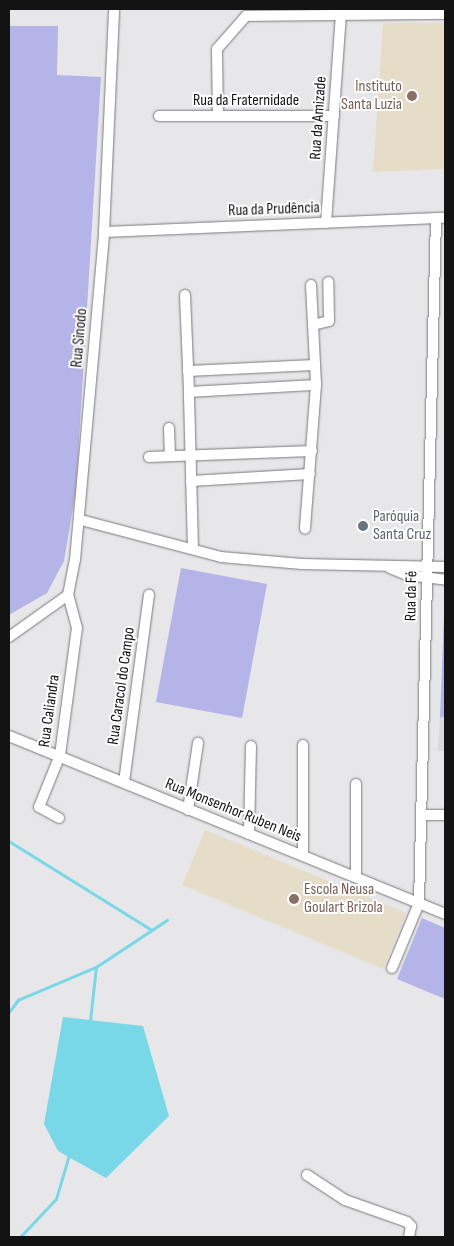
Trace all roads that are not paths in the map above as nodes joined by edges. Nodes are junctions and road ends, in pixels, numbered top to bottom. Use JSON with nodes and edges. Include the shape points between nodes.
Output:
{"nodes":[{"id":1,"x":114,"y":9,"type":"edge"},
{"id":2,"x":246,"y":12,"type":"edge"},
{"id":3,"x":389,"y":12,"type":"edge"},
{"id":4,"x":445,"y":14,"type":"edge"},
{"id":5,"x":341,"y":15,"type":"junction"},
{"id":6,"x":159,"y":116,"type":"dead end"},
{"id":7,"x":218,"y":116,"type":"junction"},
{"id":8,"x":334,"y":116,"type":"junction"},
{"id":9,"x":441,"y":219,"type":"edge"},
{"id":10,"x":326,"y":223,"type":"junction"},
{"id":11,"x":104,"y":232,"type":"junction"},
{"id":12,"x":328,"y":282,"type":"dead end"},
{"id":13,"x":311,"y":285,"type":"dead end"},
{"id":14,"x":185,"y":295,"type":"dead end"},
{"id":15,"x":313,"y":325,"type":"junction"},
{"id":16,"x":315,"y":365,"type":"junction"},
{"id":17,"x":188,"y":371,"type":"junction"},
{"id":18,"x":316,"y":385,"type":"junction"},
{"id":19,"x":189,"y":392,"type":"junction"},
{"id":20,"x":170,"y":428,"type":"dead end"},
{"id":21,"x":312,"y":451,"type":"junction"},
{"id":22,"x":191,"y":455,"type":"junction"},
{"id":23,"x":170,"y":456,"type":"junction"},
{"id":24,"x":149,"y":457,"type":"dead end"},
{"id":25,"x":310,"y":474,"type":"junction"},
{"id":26,"x":191,"y":481,"type":"junction"},
{"id":27,"x":81,"y":520,"type":"junction"},
{"id":28,"x":305,"y":528,"type":"dead end"},
{"id":29,"x":193,"y":549,"type":"junction"},
{"id":30,"x":428,"y":566,"type":"junction"},
{"id":31,"x":445,"y":567,"type":"edge"},
{"id":32,"x":389,"y":568,"type":"junction"},
{"id":33,"x":428,"y":579,"type":"junction"},
{"id":34,"x":445,"y":580,"type":"edge"},
{"id":35,"x":68,"y":595,"type":"junction"},
{"id":36,"x":149,"y":595,"type":"dead end"},
{"id":37,"x":9,"y":637,"type":"edge"},
{"id":38,"x":9,"y":736,"type":"edge"},
{"id":39,"x":198,"y":743,"type":"dead end"},
{"id":40,"x":304,"y":745,"type":"dead end"},
{"id":41,"x":251,"y":746,"type":"dead end"},
{"id":42,"x":60,"y":755,"type":"junction"},
{"id":43,"x":124,"y":782,"type":"junction"},
{"id":44,"x":356,"y":784,"type":"dead end"},
{"id":45,"x":188,"y":810,"type":"junction"},
{"id":46,"x":422,"y":815,"type":"junction"},
{"id":47,"x":445,"y":815,"type":"edge"},
{"id":48,"x":59,"y":818,"type":"dead end"},
{"id":49,"x":249,"y":834,"type":"junction"},
{"id":50,"x":303,"y":856,"type":"junction"},
{"id":51,"x":356,"y":878,"type":"junction"},
{"id":52,"x":419,"y":903,"type":"junction"},
{"id":53,"x":445,"y":914,"type":"edge"},
{"id":54,"x":392,"y":968,"type":"dead end"},
{"id":55,"x":307,"y":1175,"type":"dead end"},
{"id":56,"x":408,"y":1237,"type":"edge"}],
"edges":[{"from":1,"to":11,"type":"street","name":"Rua Sinodo"},
{"from":2,"to":5,"type":"street"},
{"from":2,"to":7,"type":"street","via":[[217,49]]},
{"from":3,"to":4,"type":"street"},
{"from":3,"to":5,"type":"street"},
{"from":5,"to":8,"type":"street","name":"Rua da Amizade"},
{"from":6,"to":7,"type":"street","name":"Rua da Fraternidade"},
{"from":7,"to":8,"type":"street","name":"Rua da Fraternidade"},
{"from":8,"to":10,"type":"street","name":"Rua da Amizade"},
{"from":9,"to":10,"type":"street","name":"Rua da Prudência"},
{"from":9,"to":30,"type":"street","name":"Rua da Fé"},
{"from":10,"to":11,"type":"street","name":"Rua da Prudência"},
{"from":11,"to":27,"type":"street","name":"Rua Sinodo"},
{"from":12,"to":15,"type":"street","via":[[329,321]]},
{"from":13,"to":15,"type":"street"},
{"from":14,"to":17,"type":"street"},
{"from":15,"to":16,"type":"street"},
{"from":16,"to":17,"type":"street"},
{"from":16,"to":18,"type":"street"},
{"from":17,"to":19,"type":"street"},
{"from":18,"to":19,"type":"street"},
{"from":18,"to":21,"type":"street"},
{"from":19,"to":22,"type":"street"},
{"from":20,"to":23,"type":"street"},
{"from":21,"to":22,"type":"street"},
{"from":21,"to":25,"type":"street"},
{"from":22,"to":23,"type":"street"},
{"from":22,"to":26,"type":"street"},
{"from":23,"to":24,"type":"street"},
{"from":25,"to":26,"type":"street"},
{"from":25,"to":28,"type":"street"},
{"from":26,"to":29,"type":"street"},
{"from":27,"to":29,"type":"street"},
{"from":27,"to":35,"type":"street","name":"Rua Sinodo"},
{"from":29,"to":32,"type":"street","via":[[230,558]]},
{"from":30,"to":31,"type":"street"},
{"from":30,"to":32,"type":"street"},
{"from":30,"to":33,"type":"street","name":"Rua da Fé"},
{"from":32,"to":33,"type":"street"},
{"from":33,"to":34,"type":"street"},
{"from":33,"to":46,"type":"street","name":"Rua da Fé"},
{"from":35,"to":37,"type":"street"},
{"from":35,"to":42,"type":"street","name":"Rua Caliandra","via":[[77,628]]},
{"from":36,"to":43,"type":"street","name":"Rua Caracol do Campo"},
{"from":38,"to":42,"type":"street","name":"Rua Monsenhor Ruben Neis"},
{"from":39,"to":45,"type":"street"},
{"from":40,"to":50,"type":"street"},
{"from":41,"to":49,"type":"street"},
{"from":42,"to":43,"type":"street","name":"Rua Monsenhor Ruben Neis"},
{"from":42,"to":48,"type":"street","name":"Rua Caliandra","via":[[40,807]]},
{"from":43,"to":45,"type":"street","name":"Rua Monsenhor Ruben Neis"},
{"from":44,"to":51,"type":"street"},
{"from":45,"to":49,"type":"street","name":"Rua Monsenhor Ruben Neis"},
{"from":46,"to":47,"type":"street"},
{"from":46,"to":52,"type":"street","name":"Rua da Fé"},
{"from":49,"to":50,"type":"street","name":"Rua Monsenhor Ruben Neis"},
{"from":50,"to":51,"type":"street","name":"Rua Monsenhor Ruben Neis"},
{"from":51,"to":52,"type":"street","name":"Rua Monsenhor Ruben Neis"},
{"from":52,"to":53,"type":"street","name":"Rua Monsenhor Ruben Neis"},
{"from":52,"to":54,"type":"street","name":"Rua da Fé"},
{"from":55,"to":56,"type":"street","via":[[345,1200],[409,1223]]}]}
